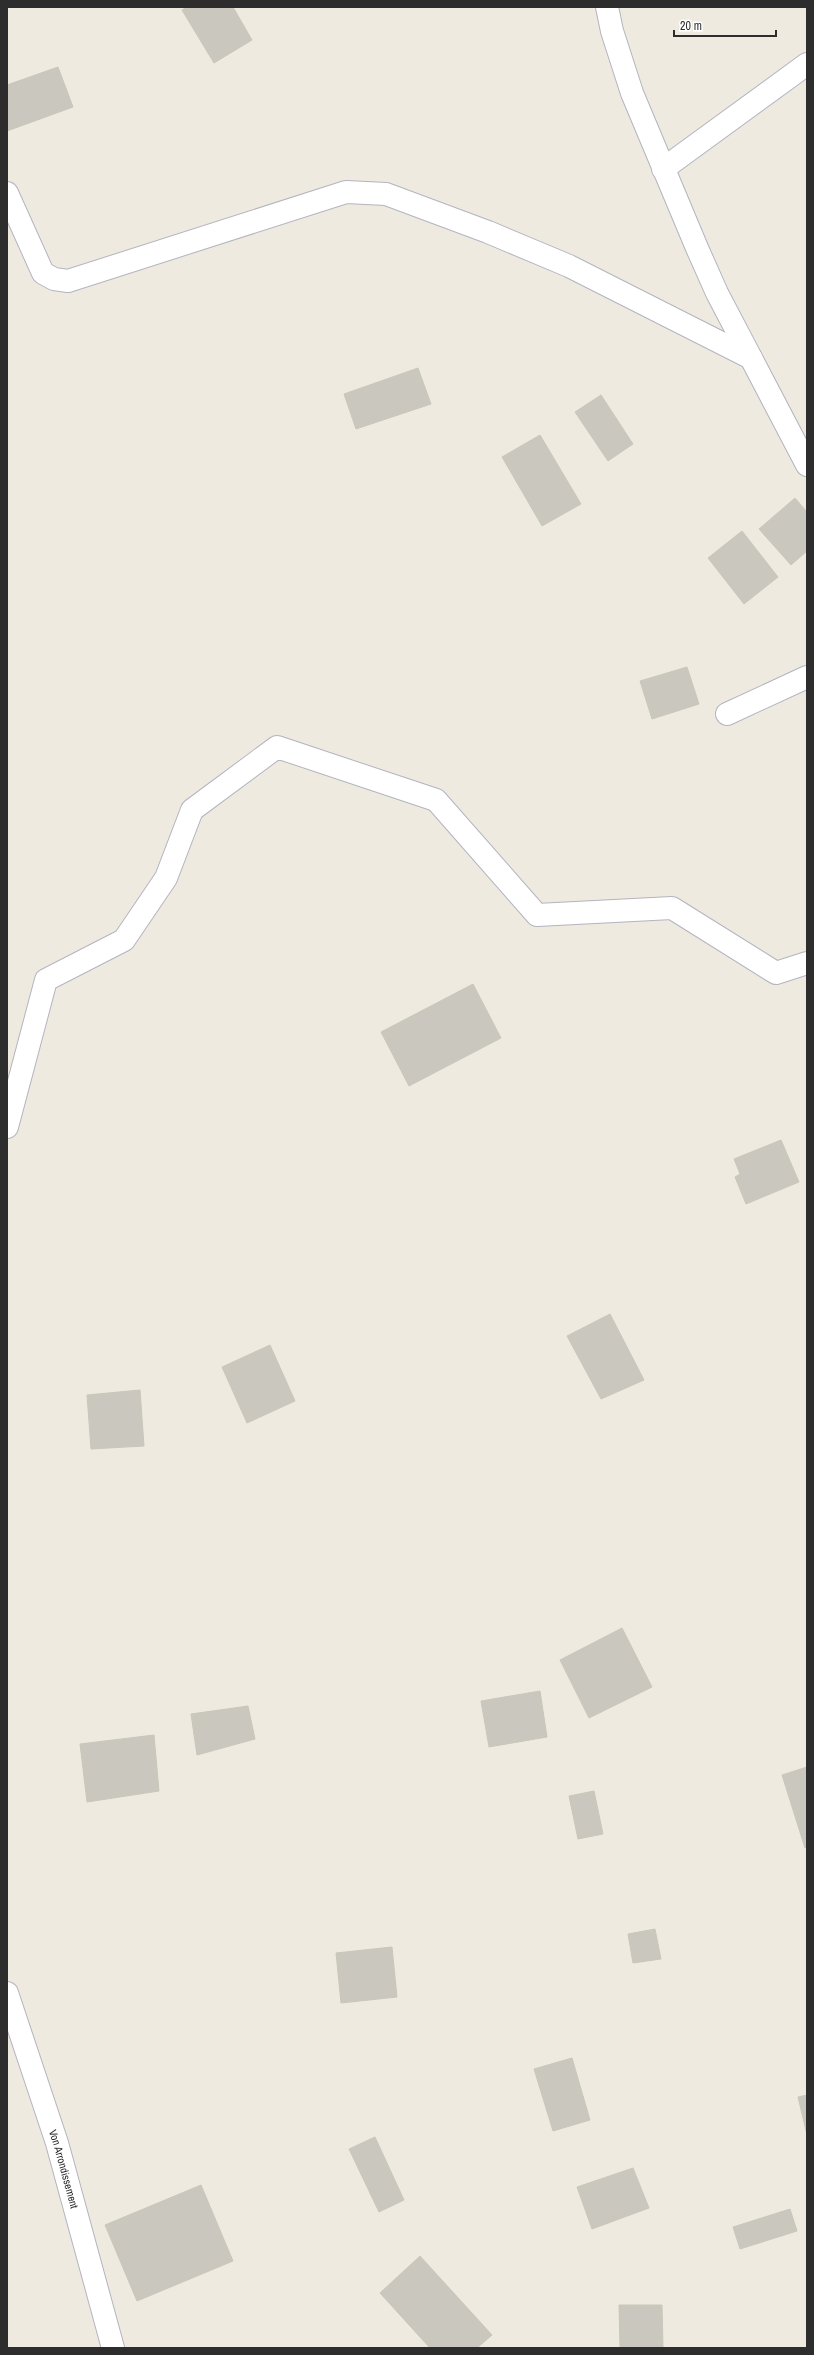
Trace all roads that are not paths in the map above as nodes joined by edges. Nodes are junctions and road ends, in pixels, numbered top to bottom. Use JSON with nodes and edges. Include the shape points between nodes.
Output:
{"nodes":[{"id":1,"x":608,"y":7,"type":"edge"},
{"id":2,"x":807,"y":64,"type":"edge"},
{"id":3,"x":663,"y":169,"type":"junction"},
{"id":4,"x":7,"y":193,"type":"edge"},
{"id":5,"x":751,"y":358,"type":"junction"},
{"id":6,"x":807,"y":465,"type":"edge"},
{"id":7,"x":807,"y":677,"type":"edge"},
{"id":8,"x":727,"y":714,"type":"dead end"},
{"id":9,"x":807,"y":963,"type":"edge"},
{"id":10,"x":7,"y":1127,"type":"edge"},
{"id":11,"x":7,"y":1993,"type":"edge"},
{"id":12,"x":113,"y":2348,"type":"edge"}],
"edges":[{"from":1,"to":3,"type":"street","via":[[612,31],[632,93]]},
{"from":2,"to":3,"type":"street"},
{"from":3,"to":5,"type":"street","via":[[717,293]]},
{"from":4,"to":5,"type":"street","via":[[43,273],[54,280],[68,281],[346,192],[386,194],[488,232],[568,266]]},
{"from":5,"to":6,"type":"street"},
{"from":7,"to":8,"type":"street"},
{"from":9,"to":10,"type":"street","via":[[776,973],[672,908],[537,916],[436,800],[277,747],[192,810],[166,878],[124,940],[46,980]]},
{"from":11,"to":12,"type":"street","name":"Von Arrondissement","via":[[57,2144]]}]}
